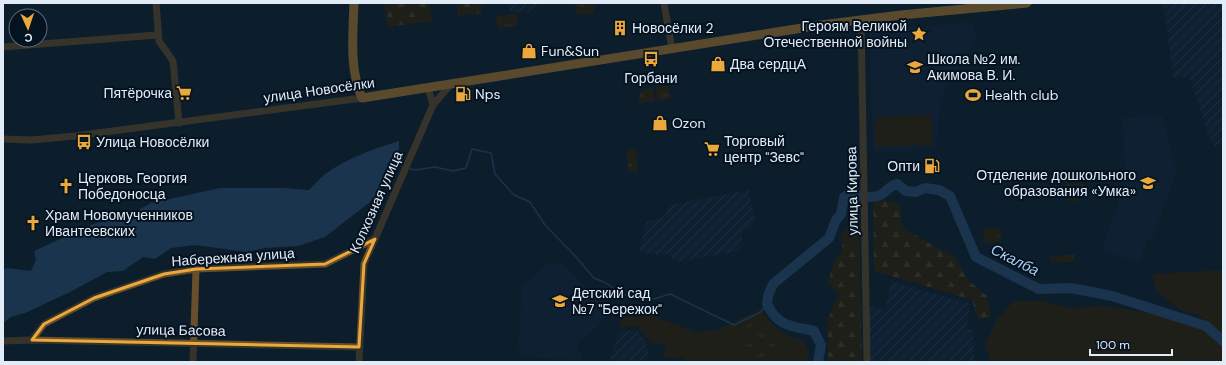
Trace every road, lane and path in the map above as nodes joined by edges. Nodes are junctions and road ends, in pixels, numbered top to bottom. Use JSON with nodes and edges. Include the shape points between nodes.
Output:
{"nodes":[{"id":1,"x":156,"y":3,"type":"edge"},
{"id":2,"x":354,"y":3,"type":"edge"},
{"id":3,"x":664,"y":3,"type":"edge"},
{"id":4,"x":1027,"y":3,"type":"edge"},
{"id":5,"x":861,"y":19,"type":"junction"},
{"id":6,"x":158,"y":35,"type":"junction"},
{"id":7,"x":3,"y":47,"type":"edge"},
{"id":8,"x":672,"y":49,"type":"junction"},
{"id":9,"x":451,"y":84,"type":"junction"},
{"id":10,"x":428,"y":88,"type":"junction"},
{"id":11,"x":362,"y":98,"type":"junction"},
{"id":12,"x":433,"y":105,"type":"junction"},
{"id":13,"x":179,"y":123,"type":"junction"},
{"id":14,"x":3,"y":139,"type":"edge"},
{"id":15,"x":375,"y":239,"type":"junction"},
{"id":16,"x":196,"y":269,"type":"junction"},
{"id":17,"x":32,"y":340,"type":"junction"},
{"id":18,"x":3,"y":341,"type":"edge"},
{"id":19,"x":194,"y":343,"type":"junction"},
{"id":20,"x":359,"y":347,"type":"junction"},
{"id":21,"x":194,"y":362,"type":"edge"},
{"id":22,"x":359,"y":362,"type":"edge"},
{"id":23,"x":867,"y":362,"type":"edge"}],
"edges":[{"from":1,"to":6,"type":"street"},
{"from":2,"to":11,"type":"main road","via":[[353,46],[356,77]]},
{"from":3,"to":8,"type":"street"},
{"from":4,"to":5,"type":"main road","name":"улица Новосёлки"},
{"from":5,"to":8,"type":"main road","name":"улица Новосёлки"},
{"from":5,"to":23,"type":"street","name":"улица Кирова"},
{"from":6,"to":7,"type":"street"},
{"from":6,"to":13,"type":"street","via":[[172,61]]},
{"from":8,"to":9,"type":"main road","name":"улица Новосёлки"},
{"from":9,"to":10,"type":"main road","name":"улица Новосёлки"},
{"from":9,"to":12,"type":"street","name":"Колхозная улица"},
{"from":10,"to":11,"type":"main road","name":"улица Новосёлки"},
{"from":10,"to":12,"type":"street"},
{"from":11,"to":13,"type":"street","name":"улица Новосёлки"},
{"from":12,"to":15,"type":"street","name":"Колхозная улица"},
{"from":13,"to":14,"type":"street","name":"улица Новосёлки","via":[[31,140]]},
{"from":15,"to":16,"type":"street","name":"Набережная улица","via":[[325,264]]},
{"from":15,"to":20,"type":"street","name":"Колхозная улица","via":[[364,264]]},
{"from":16,"to":17,"type":"street","name":"Набережная улица","via":[[164,274],[94,298],[44,324]]},
{"from":16,"to":19,"type":"street"},
{"from":17,"to":18,"type":"street","name":"улица Басова"},
{"from":17,"to":19,"type":"street","name":"улица Басова"},
{"from":19,"to":20,"type":"street","name":"улица Басова"},
{"from":19,"to":21,"type":"street"},
{"from":20,"to":22,"type":"street","name":"Колхозная улица"}]}
